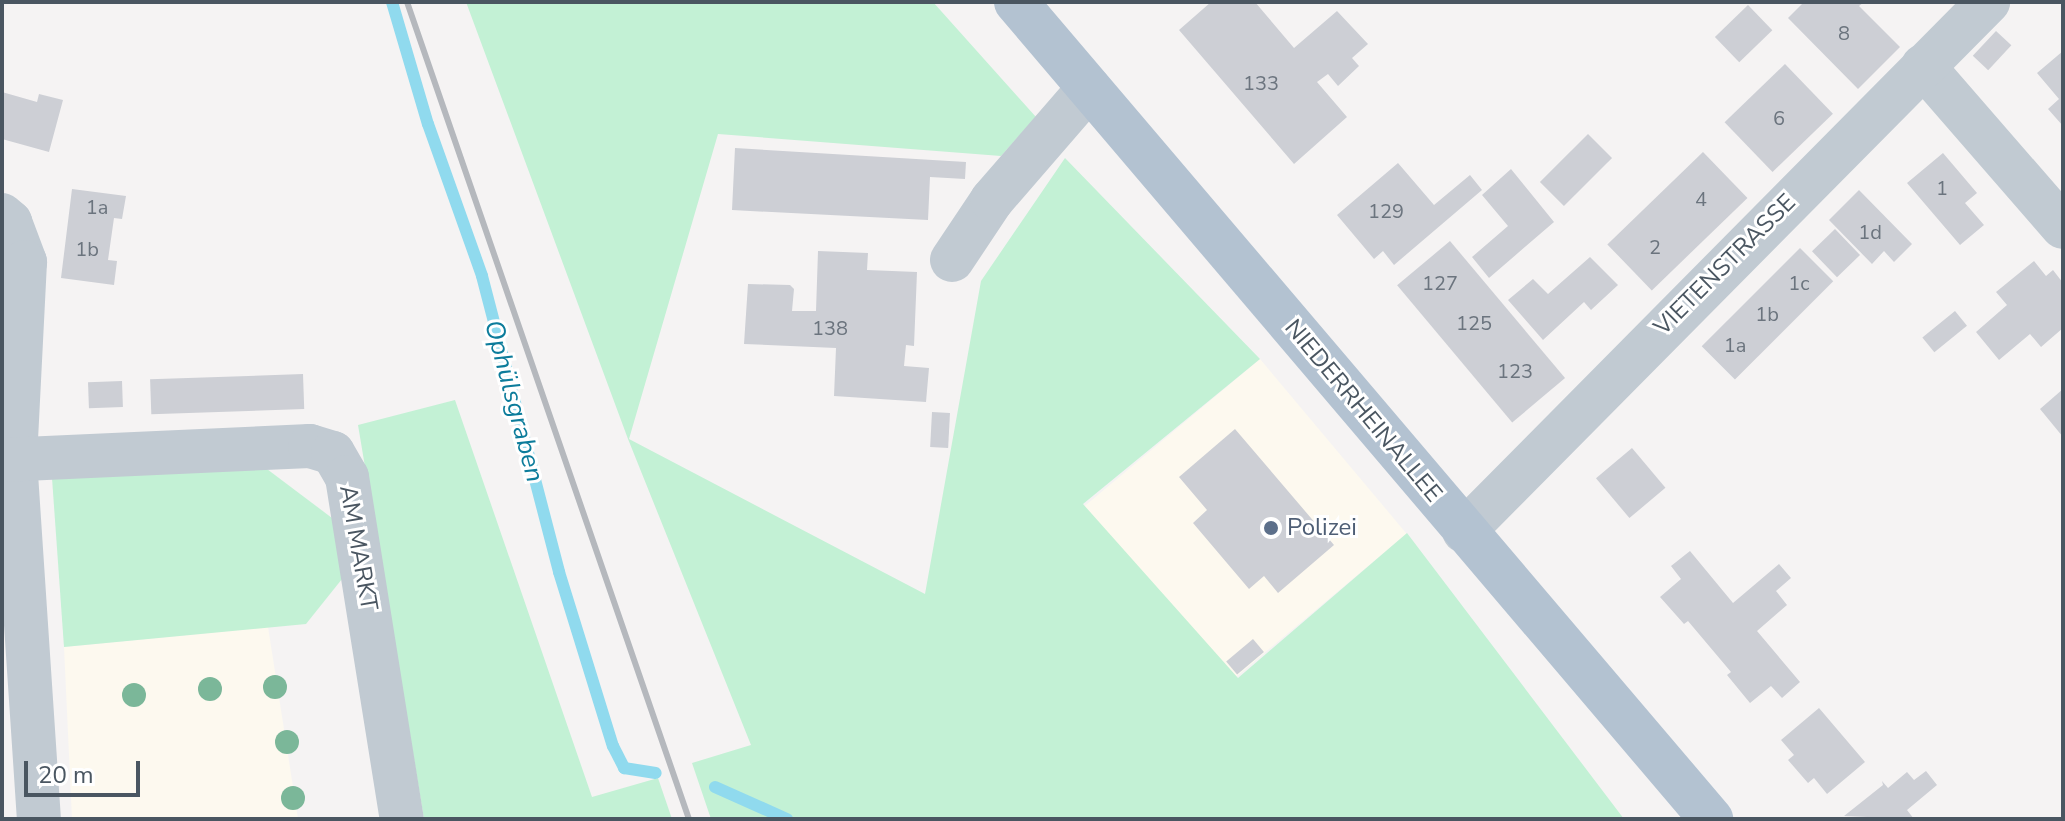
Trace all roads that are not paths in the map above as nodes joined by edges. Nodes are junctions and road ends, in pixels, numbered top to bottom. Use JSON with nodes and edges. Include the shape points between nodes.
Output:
{"nodes":[{"id":1,"x":1016,"y":2,"type":"edge"},
{"id":2,"x":1988,"y":2,"type":"edge"},
{"id":3,"x":1923,"y":66,"type":"junction"},
{"id":4,"x":1089,"y":88,"type":"junction"},
{"id":5,"x":6,"y":218,"type":"edge"},
{"id":6,"x":2063,"y":227,"type":"edge"},
{"id":7,"x":952,"y":260,"type":"dead end"},
{"id":8,"x":9,"y":460,"type":"edge"},
{"id":9,"x":1464,"y":531,"type":"junction"},
{"id":10,"x":39,"y":819,"type":"edge"},
{"id":11,"x":402,"y":819,"type":"edge"},
{"id":12,"x":1711,"y":819,"type":"edge"}],
"edges":[{"from":1,"to":4,"type":"main road","name":"NIEDERRHEINALLEE"},
{"from":2,"to":3,"type":"street","name":"VIETENSTRASSE"},
{"from":3,"to":6,"type":"street"},
{"from":3,"to":9,"type":"street","name":"VIETENSTRASSE"},
{"from":4,"to":7,"type":"street","via":[[992,200]]},
{"from":4,"to":9,"type":"main road","name":"NIEDERRHEINALLEE"},
{"from":5,"to":8,"type":"street","via":[[25,262]]},
{"from":8,"to":10,"type":"street"},
{"from":8,"to":11,"type":"street","name":"AM MARKT","via":[[310,446],[333,453],[347,477]]},
{"from":9,"to":12,"type":"main road","name":"NIEDERRHEINALLEE"}]}
